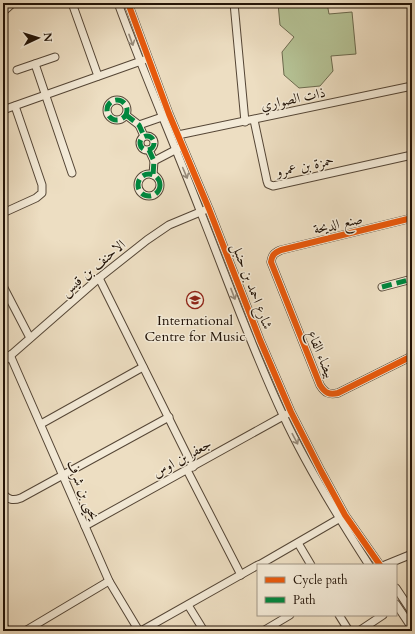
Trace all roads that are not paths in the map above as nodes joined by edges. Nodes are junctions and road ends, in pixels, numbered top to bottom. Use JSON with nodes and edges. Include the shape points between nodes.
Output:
{"nodes":[{"id":1,"x":13,"y":3,"type":"edge"},
{"id":2,"x":72,"y":3,"type":"edge"},
{"id":3,"x":118,"y":3,"type":"edge"},
{"id":4,"x":128,"y":3,"type":"edge"},
{"id":5,"x":234,"y":3,"type":"edge"},
{"id":6,"x":3,"y":12,"type":"edge"},
{"id":7,"x":55,"y":57,"type":"dead end"},
{"id":8,"x":148,"y":58,"type":"junction"},
{"id":9,"x":140,"y":61,"type":"junction"},
{"id":10,"x":35,"y":64,"type":"junction"},
{"id":11,"x":17,"y":70,"type":"dead end"},
{"id":12,"x":98,"y":76,"type":"junction"},
{"id":13,"x":412,"y":86,"type":"edge"},
{"id":14,"x":44,"y":96,"type":"junction"},
{"id":15,"x":15,"y":106,"type":"junction"},
{"id":16,"x":3,"y":110,"type":"edge"},
{"id":17,"x":126,"y":114,"type":"dead end"},
{"id":18,"x":170,"y":114,"type":"junction"},
{"id":19,"x":162,"y":117,"type":"junction"},
{"id":20,"x":254,"y":120,"type":"junction"},
{"id":21,"x":245,"y":122,"type":"junction"},
{"id":22,"x":139,"y":126,"type":"junction"},
{"id":23,"x":178,"y":135,"type":"junction"},
{"id":24,"x":182,"y":146,"type":"junction"},
{"id":25,"x":175,"y":150,"type":"junction"},
{"id":26,"x":412,"y":155,"type":"edge"},
{"id":27,"x":154,"y":161,"type":"junction"},
{"id":28,"x":72,"y":173,"type":"dead end"},
{"id":29,"x":153,"y":175,"type":"dead end"},
{"id":30,"x":209,"y":209,"type":"junction"},
{"id":31,"x":201,"y":212,"type":"junction"},
{"id":32,"x":3,"y":213,"type":"edge"},
{"id":33,"x":412,"y":218,"type":"edge"},
{"id":34,"x":272,"y":256,"type":"joint"},
{"id":35,"x":99,"y":278,"type":"junction"},
{"id":36,"x":412,"y":279,"type":"edge"},
{"id":37,"x":3,"y":286,"type":"edge"},
{"id":38,"x":382,"y":287,"type":"dead end"},
{"id":39,"x":30,"y":338,"type":"junction"},
{"id":40,"x":10,"y":355,"type":"junction"},
{"id":41,"x":412,"y":356,"type":"edge"},
{"id":42,"x":3,"y":362,"type":"edge"},
{"id":43,"x":143,"y":366,"type":"junction"},
{"id":44,"x":291,"y":412,"type":"junction"},
{"id":45,"x":283,"y":416,"type":"junction"},
{"id":46,"x":169,"y":417,"type":"junction"},
{"id":47,"x":41,"y":424,"type":"junction"},
{"id":48,"x":190,"y":469,"type":"junction"},
{"id":49,"x":63,"y":475,"type":"junction"},
{"id":50,"x":3,"y":494,"type":"edge"},
{"id":51,"x":346,"y":515,"type":"junction"},
{"id":52,"x":339,"y":519,"type":"junction"},
{"id":53,"x":85,"y":526,"type":"junction"},
{"id":54,"x":298,"y":543,"type":"junction"},
{"id":55,"x":412,"y":554,"type":"edge"},
{"id":56,"x":260,"y":564,"type":"edge"},
{"id":57,"x":310,"y":564,"type":"edge"},
{"id":58,"x":368,"y":564,"type":"edge"},
{"id":59,"x":379,"y":564,"type":"edge"},
{"id":60,"x":387,"y":564,"type":"edge"},
{"id":61,"x":257,"y":566,"type":"edge"},
{"id":62,"x":241,"y":575,"type":"junction"},
{"id":63,"x":109,"y":581,"type":"junction"},
{"id":64,"x":397,"y":589,"type":"edge"},
{"id":65,"x":405,"y":601,"type":"junction"},
{"id":66,"x":188,"y":605,"type":"junction"},
{"id":67,"x":397,"y":605,"type":"edge"},
{"id":68,"x":397,"y":606,"type":"edge"},
{"id":69,"x":412,"y":612,"type":"edge"},
{"id":70,"x":288,"y":616,"type":"edge"},
{"id":71,"x":340,"y":616,"type":"edge"},
{"id":72,"x":381,"y":616,"type":"edge"},
{"id":73,"x":3,"y":624,"type":"edge"},
{"id":74,"x":412,"y":628,"type":"edge"},
{"id":75,"x":7,"y":631,"type":"edge"},
{"id":76,"x":25,"y":631,"type":"edge"},
{"id":77,"x":140,"y":631,"type":"edge"},
{"id":78,"x":204,"y":631,"type":"edge"},
{"id":79,"x":263,"y":631,"type":"edge"},
{"id":80,"x":348,"y":631,"type":"edge"},
{"id":81,"x":358,"y":631,"type":"edge"}],
"edges":[{"from":1,"to":6,"type":"street"},
{"from":2,"to":12,"type":"street"},
{"from":3,"to":9,"type":"street","name":"شارع احمد بن حنبل","one_way":true},
{"from":4,"to":8,"type":"street","name":"شارع احمد بن حنبل"},
{"from":5,"to":21,"type":"street"},
{"from":7,"to":10,"type":"street"},
{"from":8,"to":9,"type":"street"},
{"from":8,"to":18,"type":"street","name":"شارع احمد بن حنبل"},
{"from":9,"to":12,"type":"street"},
{"from":9,"to":19,"type":"street","name":"شارع احمد بن حنبل"},
{"from":10,"to":11,"type":"street"},
{"from":10,"to":14,"type":"street"},
{"from":12,"to":14,"type":"street"},
{"from":13,"to":20,"type":"street","name":"ذات الصواري"},
{"from":14,"to":15,"type":"street"},
{"from":14,"to":28,"type":"street"},
{"from":15,"to":16,"type":"street"},
{"from":15,"to":32,"type":"street","via":[[42,185],[42,193]]},
{"from":17,"to":22,"type":"street"},
{"from":18,"to":19,"type":"street"},
{"from":18,"to":23,"type":"street","name":"شارع احمد بن حنبل"},
{"from":19,"to":22,"type":"street"},
{"from":19,"to":25,"type":"street","name":"شارع احمد بن حنبل"},
{"from":20,"to":21,"type":"street","name":"ذات الصواري"},
{"from":20,"to":26,"type":"street","name":"حمزة بن عمرو","via":[[270,186]]},
{"from":21,"to":23,"type":"street","name":"ذات الصواري"},
{"from":22,"to":27,"type":"street","via":[[144,136],[141,145],[149,150]]},
{"from":23,"to":24,"type":"street","name":"شارع احمد بن حنبل"},
{"from":24,"to":25,"type":"street"},
{"from":24,"to":30,"type":"street","name":"شارع احمد بن حنبل"},
{"from":25,"to":27,"type":"street"},
{"from":25,"to":31,"type":"street","name":"شارع احمد بن حنبل","one_way":true},
{"from":27,"to":29,"type":"street"},
{"from":30,"to":31,"type":"street","name":"الاحنف بن قيس"},
{"from":30,"to":44,"type":"street","name":"شارع احمد بن حنبل"},
{"from":31,"to":35,"type":"street","name":"الاحنف بن قيس","via":[[158,232]]},
{"from":31,"to":45,"type":"street","name":"شارع احمد بن حنبل","one_way":true,"via":[[251,342]]},
{"from":33,"to":34,"type":"street","name":"صنع الديحة","via":[[280,250]]},
{"from":34,"to":41,"type":"street","name":"بيضاء القاع","via":[[273,269],[323,390],[338,393]]},
{"from":35,"to":39,"type":"street","name":"الاحنف بن قيس"},
{"from":35,"to":43,"type":"street"},
{"from":36,"to":38,"type":"street"},
{"from":37,"to":39,"type":"street"},
{"from":39,"to":40,"type":"street","name":"الاحنف بن قيس"},
{"from":40,"to":42,"type":"street","name":"الاحنف بن قيس"},
{"from":40,"to":47,"type":"street","name":"يحيى بن شرف"},
{"from":43,"to":46,"type":"street"},
{"from":43,"to":47,"type":"street"},
{"from":44,"to":45,"type":"street","name":"جعفر بن اوس"},
{"from":44,"to":51,"type":"street","name":"شارع احمد بن حنبل"},
{"from":45,"to":48,"type":"street","name":"جعفر بن اوس"},
{"from":45,"to":52,"type":"street","name":"شارع احمد بن حنبل","one_way":true},
{"from":46,"to":48,"type":"street"},
{"from":46,"to":49,"type":"street"},
{"from":47,"to":49,"type":"street","name":"يحيى بن شرف"},
{"from":48,"to":53,"type":"street","name":"جعفر بن اوس"},
{"from":48,"to":62,"type":"street"},
{"from":49,"to":50,"type":"street","via":[[14,501]]},
{"from":49,"to":53,"type":"street","name":"يحيى بن شرف"},
{"from":51,"to":52,"type":"street"},
{"from":51,"to":59,"type":"street","name":"شارع احمد بن حنبل"},
{"from":52,"to":54,"type":"street"},
{"from":52,"to":58,"type":"street","name":"شارع احمد بن حنبل"},
{"from":53,"to":63,"type":"street","name":"يحيى بن شرف"},
{"from":54,"to":56,"type":"street"},
{"from":54,"to":57,"type":"street"},
{"from":55,"to":60,"type":"street"},
{"from":61,"to":62,"type":"street"},
{"from":62,"to":66,"type":"street"},
{"from":63,"to":76,"type":"street"},
{"from":63,"to":77,"type":"street","name":"يحيى بن شرف"},
{"from":64,"to":65,"type":"street"},
{"from":65,"to":67,"type":"street"},
{"from":65,"to":69,"type":"street"},
{"from":66,"to":77,"type":"street"},
{"from":66,"to":78,"type":"street"},
{"from":68,"to":74,"type":"street"},
{"from":70,"to":79,"type":"street"},
{"from":71,"to":80,"type":"street"},
{"from":72,"to":81,"type":"street"},
{"from":73,"to":75,"type":"street"}]}
